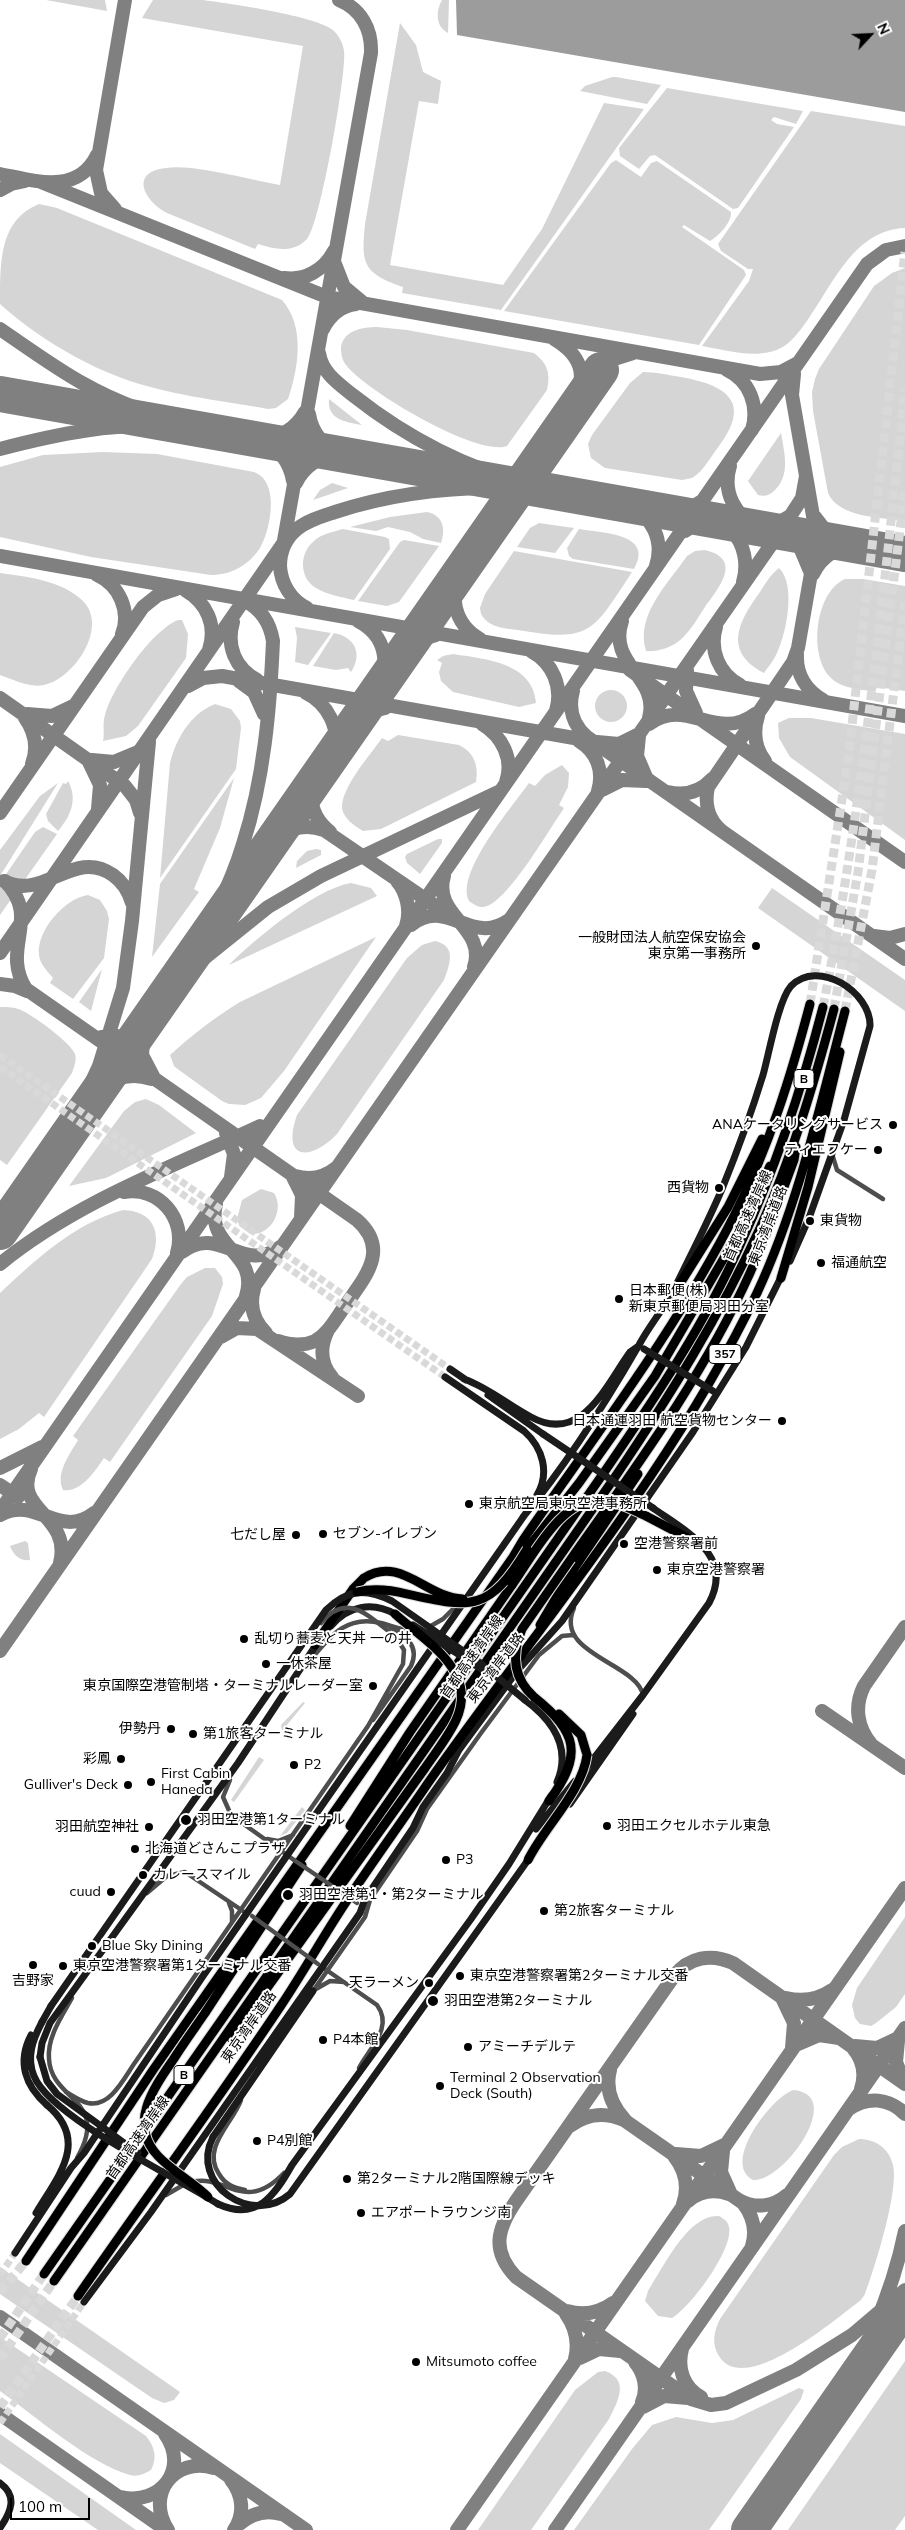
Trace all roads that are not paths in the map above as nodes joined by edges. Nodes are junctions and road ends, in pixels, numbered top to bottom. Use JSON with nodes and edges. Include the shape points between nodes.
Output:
{"nodes":[{"id":1,"x":810,"y":1004,"type":"tunnel mouth"},
{"id":2,"x":823,"y":1007,"type":"tunnel mouth"},
{"id":3,"x":834,"y":1009,"type":"tunnel mouth"},
{"id":4,"x":845,"y":1011,"type":"tunnel mouth"},
{"id":5,"x":842,"y":1022,"type":"junction"},
{"id":6,"x":789,"y":1078,"type":"junction"},
{"id":7,"x":798,"y":1130,"type":"junction"},
{"id":8,"x":780,"y":1149,"type":"junction"},
{"id":9,"x":832,"y":1153,"type":"junction"},
{"id":10,"x":837,"y":1170,"type":"junction"},
{"id":11,"x":824,"y":1176,"type":"junction"},
{"id":12,"x":883,"y":1199,"type":"dead end"},
{"id":13,"x":781,"y":1278,"type":"junction"},
{"id":14,"x":673,"y":1291,"type":"junction"},
{"id":15,"x":642,"y":1349,"type":"junction"},
{"id":16,"x":450,"y":1369,"type":"tunnel mouth"},
{"id":17,"x":445,"y":1377,"type":"tunnel mouth"},
{"id":18,"x":464,"y":1379,"type":"junction"},
{"id":19,"x":649,"y":1384,"type":"junction"},
{"id":20,"x":714,"y":1394,"type":"junction"},
{"id":21,"x":671,"y":1415,"type":"junction"},
{"id":22,"x":524,"y":1517,"type":"junction"},
{"id":23,"x":705,"y":1547,"type":"junction"},
{"id":24,"x":526,"y":1549,"type":"junction"},
{"id":25,"x":513,"y":1557,"type":"junction"},
{"id":26,"x":357,"y":1592,"type":"junction"},
{"id":27,"x":578,"y":1598,"type":"junction"},
{"id":28,"x":465,"y":1599,"type":"junction"},
{"id":29,"x":395,"y":1614,"type":"junction"},
{"id":30,"x":387,"y":1624,"type":"junction"},
{"id":31,"x":311,"y":1633,"type":"junction"},
{"id":32,"x":573,"y":1635,"type":"junction"},
{"id":33,"x":315,"y":1645,"type":"junction"},
{"id":34,"x":528,"y":1647,"type":"junction"},
{"id":35,"x":297,"y":1675,"type":"junction"},
{"id":36,"x":643,"y":1695,"type":"junction"},
{"id":37,"x":529,"y":1699,"type":"junction"},
{"id":38,"x":548,"y":1708,"type":"junction"},
{"id":39,"x":368,"y":1726,"type":"junction"},
{"id":40,"x":238,"y":1763,"type":"junction"},
{"id":41,"x":549,"y":1800,"type":"junction"},
{"id":42,"x":296,"y":1832,"type":"junction"},
{"id":43,"x":263,"y":1838,"type":"junction"},
{"id":44,"x":312,"y":1843,"type":"junction"},
{"id":45,"x":288,"y":1856,"type":"junction"},
{"id":46,"x":512,"y":1860,"type":"junction"},
{"id":47,"x":528,"y":1860,"type":"junction"},
{"id":48,"x":322,"y":1876,"type":"junction"},
{"id":49,"x":142,"y":1898,"type":"junction"},
{"id":50,"x":226,"y":1900,"type":"junction"},
{"id":51,"x":360,"y":1905,"type":"junction"},
{"id":52,"x":247,"y":1913,"type":"junction"},
{"id":53,"x":230,"y":1926,"type":"junction"},
{"id":54,"x":323,"y":1967,"type":"junction"},
{"id":55,"x":347,"y":1983,"type":"junction"},
{"id":56,"x":77,"y":1988,"type":"junction"},
{"id":57,"x":313,"y":1991,"type":"junction"},
{"id":58,"x":42,"y":2022,"type":"junction"},
{"id":59,"x":353,"y":2081,"type":"junction"},
{"id":60,"x":66,"y":2092,"type":"junction"},
{"id":61,"x":243,"y":2092,"type":"junction"},
{"id":62,"x":182,"y":2098,"type":"junction"},
{"id":63,"x":150,"y":2163,"type":"junction"},
{"id":64,"x":292,"y":2165,"type":"junction"},
{"id":65,"x":71,"y":2168,"type":"junction"},
{"id":66,"x":251,"y":2191,"type":"junction"},
{"id":67,"x":208,"y":2197,"type":"junction"},
{"id":68,"x":151,"y":2212,"type":"junction"},
{"id":69,"x":26,"y":2261,"type":"tunnel mouth"},
{"id":70,"x":44,"y":2274,"type":"tunnel mouth"},
{"id":71,"x":54,"y":2281,"type":"tunnel mouth"},
{"id":72,"x":81,"y":2299,"type":"joint"},
{"id":73,"x":0,"y":2483,"type":"edge"},
{"id":74,"x":0,"y":2528,"type":"edge"}],
"edges":[{"from":1,"to":6,"type":"highway"},
{"from":2,"to":8,"type":"highway","name":"首都高速湾岸線","number":"B","via":[[799,1095]]},
{"from":3,"to":7,"type":"highway","name":"首都高速湾岸線","number":"B"},
{"from":4,"to":5,"type":"highway","name":"東京湾岸道路","number":"357"},
{"from":5,"to":13,"type":"highway","via":[[842,1039],[828,1110]]},
{"from":5,"to":34,"type":"highway","name":"東京湾岸道路","number":"357","via":[[792,1206],[765,1274],[734,1337],[657,1464]]},
{"from":6,"to":14,"type":"highway","via":[[728,1207]]},
{"from":6,"to":25,"type":"highway","via":[[747,1190],[707,1265],[644,1365]]},
{"from":7,"to":21,"type":"highway","via":[[794,1160],[750,1274]]},
{"from":7,"to":62,"type":"highway","name":"首都高速湾岸線","number":"B","via":[[751,1248],[708,1332],[678,1381],[615,1478]]},
{"from":8,"to":19,"type":"highway","via":[[763,1177],[738,1234]]},
{"from":8,"to":48,"type":"highway","name":"首都高速湾岸線","number":"B","via":[[731,1264],[668,1376]]},
{"from":9,"to":10,"type":"street"},
{"from":9,"to":11,"type":"street"},
{"from":9,"to":14,"type":"street","via":[[855,1085],[870,1022],[866,1006],[859,997],[830,978],[817,975],[798,981],[785,997],[736,1152]]},
{"from":10,"to":11,"type":"street"},
{"from":10,"to":12,"type":"street"},
{"from":11,"to":13,"type":"street","via":[[801,1237]]},
{"from":13,"to":20,"type":"street","via":[[746,1347]]},
{"from":14,"to":15,"type":"street"},
{"from":15,"to":18,"type":"street","via":[[630,1352],[588,1411],[564,1423],[531,1417],[479,1384]]},
{"from":15,"to":20,"type":"street","bridge":true},
{"from":15,"to":22,"type":"street"},
{"from":16,"to":18,"type":"street"},
{"from":17,"to":22,"type":"street","via":[[535,1442],[543,1461],[542,1483]]},
{"from":18,"to":23,"type":"street","bridge":true},
{"from":19,"to":24,"type":"highway","via":[[579,1483]]},
{"from":19,"to":25,"type":"highway"},
{"from":20,"to":27,"type":"street"},
{"from":21,"to":34,"type":"highway","via":[[653,1451],[568,1576]]},
{"from":21,"to":37,"type":"highway","bridge":true,"via":[[522,1630],[514,1657]]},
{"from":22,"to":28,"type":"street"},
{"from":23,"to":36,"type":"street","via":[[714,1567],[714,1592]]},
{"from":23,"to":48,"type":"highway","bridge":true,"via":[[621,1505],[604,1500],[589,1501],[573,1508],[555,1525],[402,1746],[328,1860]]},
{"from":24,"to":26,"type":"highway","bridge":true,"via":[[498,1589],[473,1603],[453,1604],[377,1590]]},
{"from":24,"to":33,"type":"highway","bridge":true,"via":[[489,1589],[467,1598],[446,1596],[392,1571],[377,1572],[364,1578],[353,1590]]},
{"from":25,"to":44,"type":"highway"},
{"from":26,"to":31,"type":"street","bridge":true,"via":[[338,1599],[326,1610]]},
{"from":26,"to":37,"type":"street","bridge":true,"via":[[392,1601]]},
{"from":27,"to":32,"type":"street","via":[[570,1620]]},
{"from":27,"to":51,"type":"street","via":[[518,1670],[459,1750],[411,1832]]},
{"from":28,"to":30,"type":"street","via":[[443,1619],[424,1629],[408,1631]]},
{"from":28,"to":45,"type":"street"},
{"from":29,"to":33,"type":"street","via":[[370,1606],[349,1610]]},
{"from":29,"to":37,"type":"street","bridge":true},
{"from":29,"to":62,"type":"highway","bridge":true,"via":[[444,1656],[454,1670],[461,1684],[461,1706],[456,1720],[211,2067]]},
{"from":30,"to":35,"type":"street","via":[[362,1620],[345,1626]]},
{"from":30,"to":39,"type":"street","via":[[406,1636],[414,1656],[411,1666]]},
{"from":31,"to":39,"type":"street","bridge":true,"via":[[329,1613],[349,1607],[396,1638],[404,1650],[403,1664]]},
{"from":31,"to":58,"type":"street","bridge":true},
{"from":32,"to":36,"type":"street","via":[[639,1685]]},
{"from":32,"to":54,"type":"street","via":[[562,1636],[539,1655],[427,1810],[417,1831],[370,1900],[365,1917]]},
{"from":33,"to":35,"type":"street"},
{"from":34,"to":72,"type":"highway","name":"東京湾岸道路","number":"357","via":[[359,1882],[281,2005]]},
{"from":35,"to":40,"type":"street"},
{"from":36,"to":46,"type":"street"},
{"from":36,"to":47,"type":"street","bridge":true},
{"from":37,"to":38,"type":"highway"},
{"from":37,"to":41,"type":"street","via":[[554,1728],[562,1748],[562,1766]]},
{"from":38,"to":41,"type":"highway","via":[[564,1726],[571,1753],[566,1776]]},
{"from":38,"to":47,"type":"highway","bridge":true,"via":[[576,1729],[584,1740],[587,1755],[581,1778],[536,1843]]},
{"from":39,"to":42,"type":"street"},
{"from":40,"to":43,"type":"street","via":[[224,1792],[227,1810]]},
{"from":40,"to":49,"type":"street"},
{"from":41,"to":46,"type":"street"},
{"from":42,"to":43,"type":"street","via":[[278,1841]]},
{"from":42,"to":45,"type":"street"},
{"from":43,"to":45,"type":"street"},
{"from":44,"to":67,"type":"highway","bridge":true,"via":[[297,1875],[151,2092],[145,2108],[148,2141],[158,2156]]},
{"from":44,"to":69,"type":"highway","via":[[153,2070]]},
{"from":45,"to":51,"type":"street","bridge":true},
{"from":45,"to":52,"type":"street"},
{"from":46,"to":59,"type":"street"},
{"from":47,"to":61,"type":"street","bridge":true,"via":[[290,2194],[263,2207],[246,2205],[231,2198],[217,2186],[210,2174],[207,2152],[212,2137]]},
{"from":48,"to":70,"type":"highway","name":"首都高速湾岸線","number":"B"},
{"from":49,"to":50,"type":"street","via":[[167,1876],[184,1872]]},
{"from":49,"to":56,"type":"street"},
{"from":50,"to":52,"type":"street"},
{"from":50,"to":53,"type":"street","via":[[232,1911]]},
{"from":51,"to":54,"type":"street"},
{"from":52,"to":53,"type":"street"},
{"from":52,"to":54,"type":"street","bridge":true},
{"from":52,"to":65,"type":"street"},
{"from":53,"to":60,"type":"street","via":[[109,2097],[88,2103]]},
{"from":54,"to":55,"type":"street"},
{"from":54,"to":57,"type":"street"},
{"from":54,"to":68,"type":"street"},
{"from":55,"to":57,"type":"street","via":[[330,1982]]},
{"from":55,"to":59,"type":"street","via":[[378,2005],[384,2018],[382,2030]]},
{"from":56,"to":60,"type":"street","via":[[54,2031],[49,2051],[48,2061]]},
{"from":56,"to":63,"type":"street","bridge":true,"via":[[50,2023],[42,2043],[40,2057],[47,2081],[57,2094]]},
{"from":57,"to":61,"type":"street"},
{"from":58,"to":63,"type":"street","bridge":true,"via":[[34,2036],[30,2058],[34,2076],[42,2090],[97,2132]]},
{"from":58,"to":65,"type":"street","bridge":true,"via":[[27,2044],[23,2068],[31,2089],[59,2115],[66,2129],[68,2154],[63,2170],[17,2250]]},
{"from":59,"to":64,"type":"street"},
{"from":60,"to":65,"type":"street","via":[[81,2106],[87,2123],[82,2149]]},
{"from":61,"to":66,"type":"street","via":[[237,2110],[215,2146],[214,2164],[227,2184]]},
{"from":62,"to":71,"type":"highway","name":"首都高速湾岸線","number":"B"},
{"from":63,"to":67,"type":"street","bridge":true},
{"from":64,"to":66,"type":"street","via":[[273,2184]]},
{"from":64,"to":67,"type":"street","bridge":true,"via":[[273,2195],[259,2206],[233,2210]]},
{"from":66,"to":68,"type":"street","via":[[238,2192],[206,2181],[196,2181],[174,2189]]},
{"from":68,"to":72,"type":"street"},
{"from":73,"to":74,"type":"street","via":[[8,2490],[12,2503]]}]}
